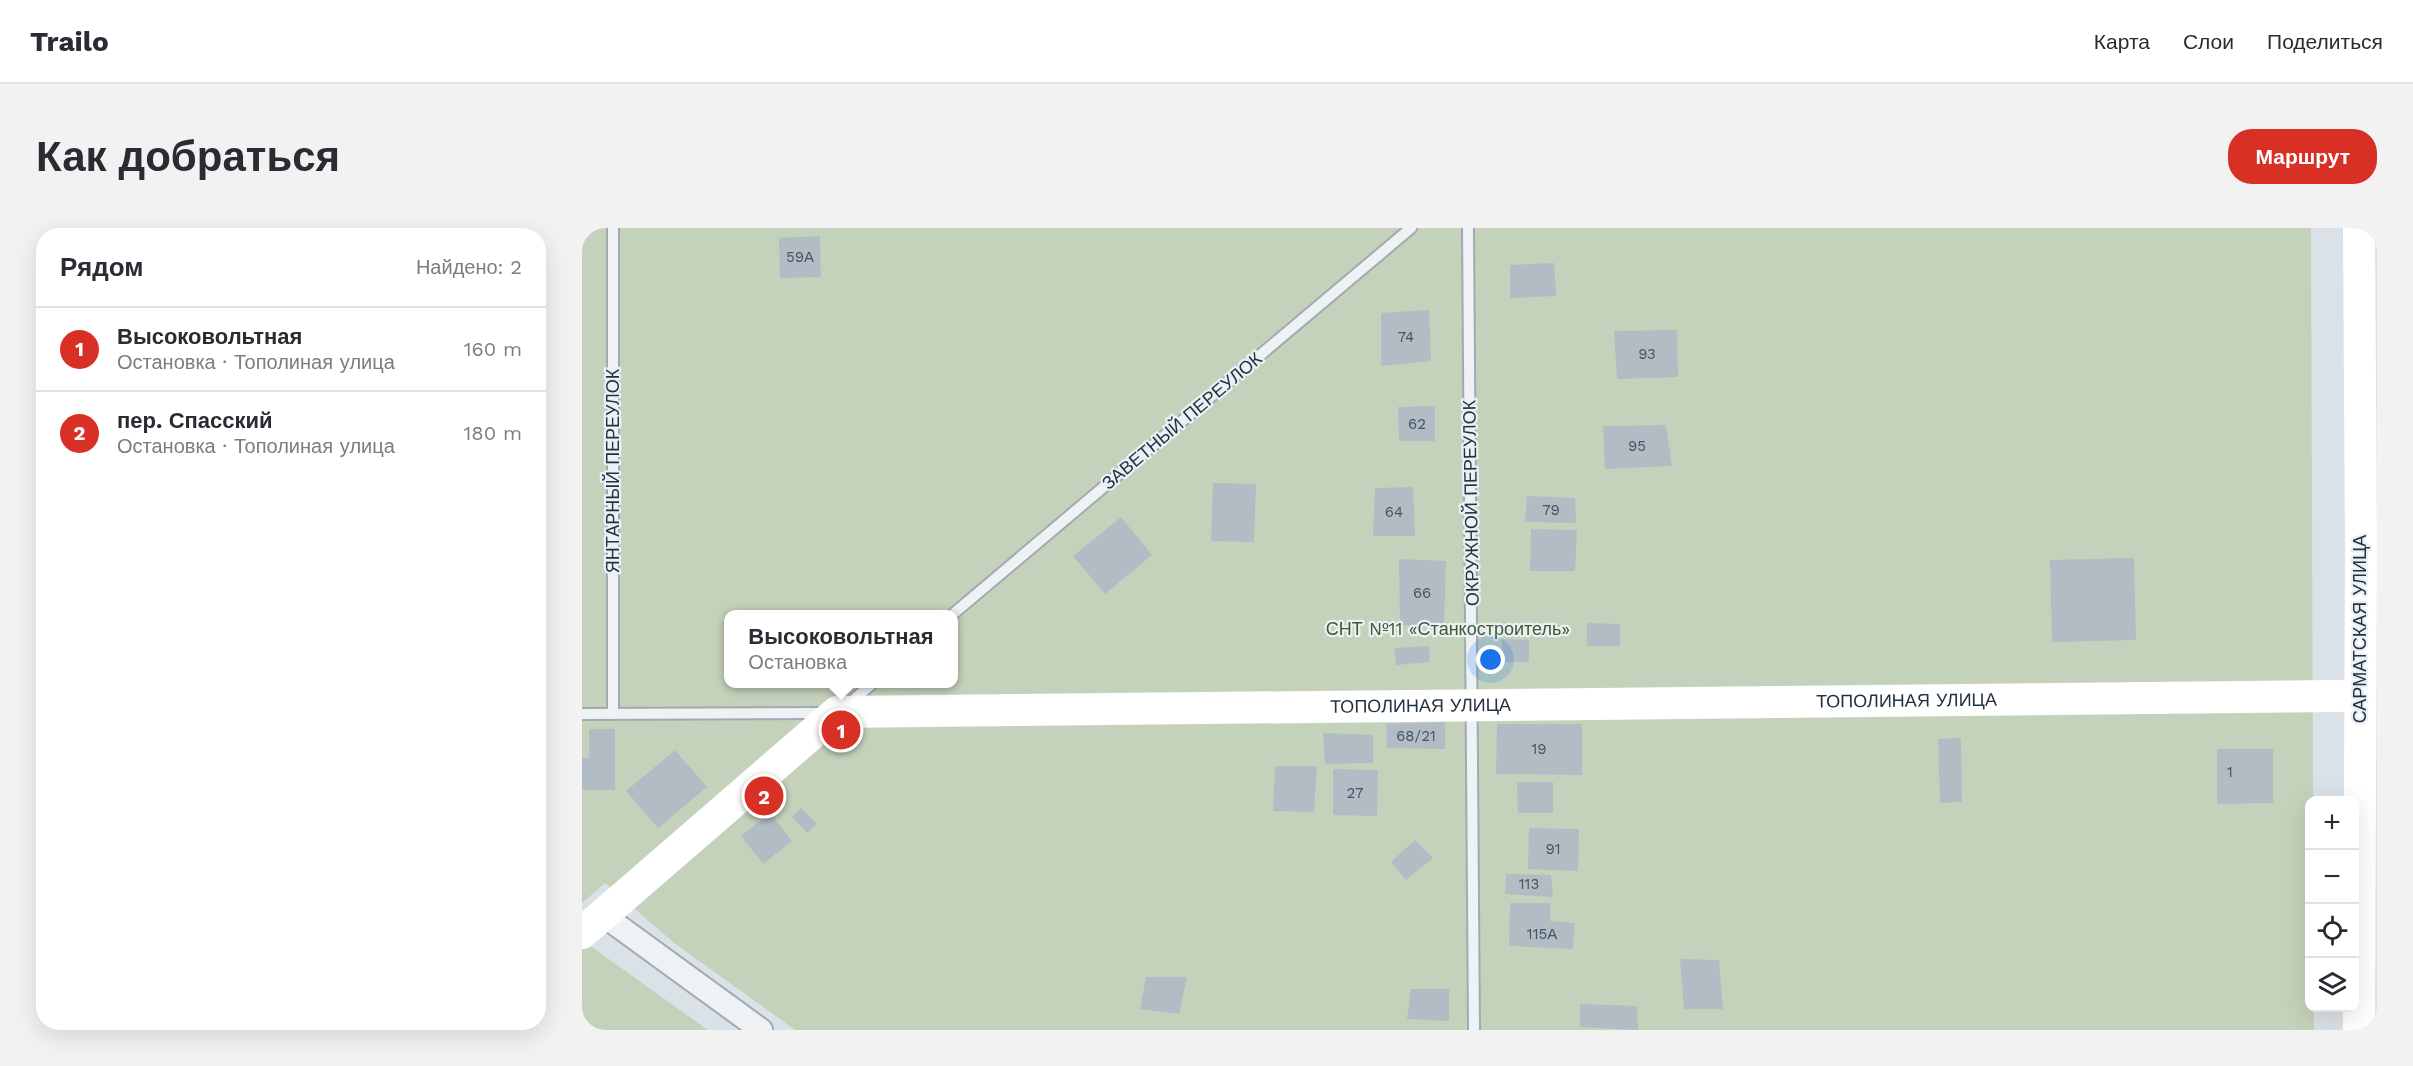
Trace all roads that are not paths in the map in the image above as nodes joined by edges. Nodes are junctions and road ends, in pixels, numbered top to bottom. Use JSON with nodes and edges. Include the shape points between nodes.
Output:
{"nodes":[{"id":1,"x":614,"y":228,"type":"edge"},
{"id":2,"x":1411,"y":228,"type":"edge"},
{"id":3,"x":1468,"y":228,"type":"edge"},
{"id":4,"x":2359,"y":228,"type":"edge"},
{"id":5,"x":958,"y":611,"type":"edge"},
{"id":6,"x":867,"y":688,"type":"edge"},
{"id":7,"x":2340,"y":696,"type":"dead end"},
{"id":8,"x":1472,"y":706,"type":"junction"},
{"id":9,"x":837,"y":712,"type":"junction"},
{"id":10,"x":582,"y":714,"type":"edge"},
{"id":11,"x":613,"y":714,"type":"junction"},
{"id":12,"x":592,"y":924,"type":"edge"},
{"id":13,"x":761,"y":1030,"type":"edge"},
{"id":14,"x":1474,"y":1030,"type":"edge"},
{"id":15,"x":2359,"y":1030,"type":"edge"}],
"edges":[{"from":1,"to":11,"type":"lane","name":"ЯНТАРНЫЙ ПЕРЕУЛОК"},
{"from":2,"to":5,"type":"lane","name":"ЗАВЕТНЫЙ ПЕРЕУЛОК"},
{"from":3,"to":8,"type":"lane","name":"ОКРУЖНОЙ ПЕРЕУЛОК"},
{"from":4,"to":15,"type":"street","name":"САРМАТСКАЯ УЛИЦА"},
{"from":6,"to":9,"type":"lane"},
{"from":7,"to":8,"type":"street","name":"ТОПОЛИНАЯ УЛИЦА"},
{"from":8,"to":9,"type":"street","name":"ТОПОЛИНАЯ УЛИЦА"},
{"from":8,"to":14,"type":"lane","name":"ОКРУЖНОЙ ПЕРЕУЛОК"},
{"from":9,"to":11,"type":"lane"},
{"from":9,"to":12,"type":"street"},
{"from":10,"to":11,"type":"lane"},
{"from":12,"to":13,"type":"street"}]}
